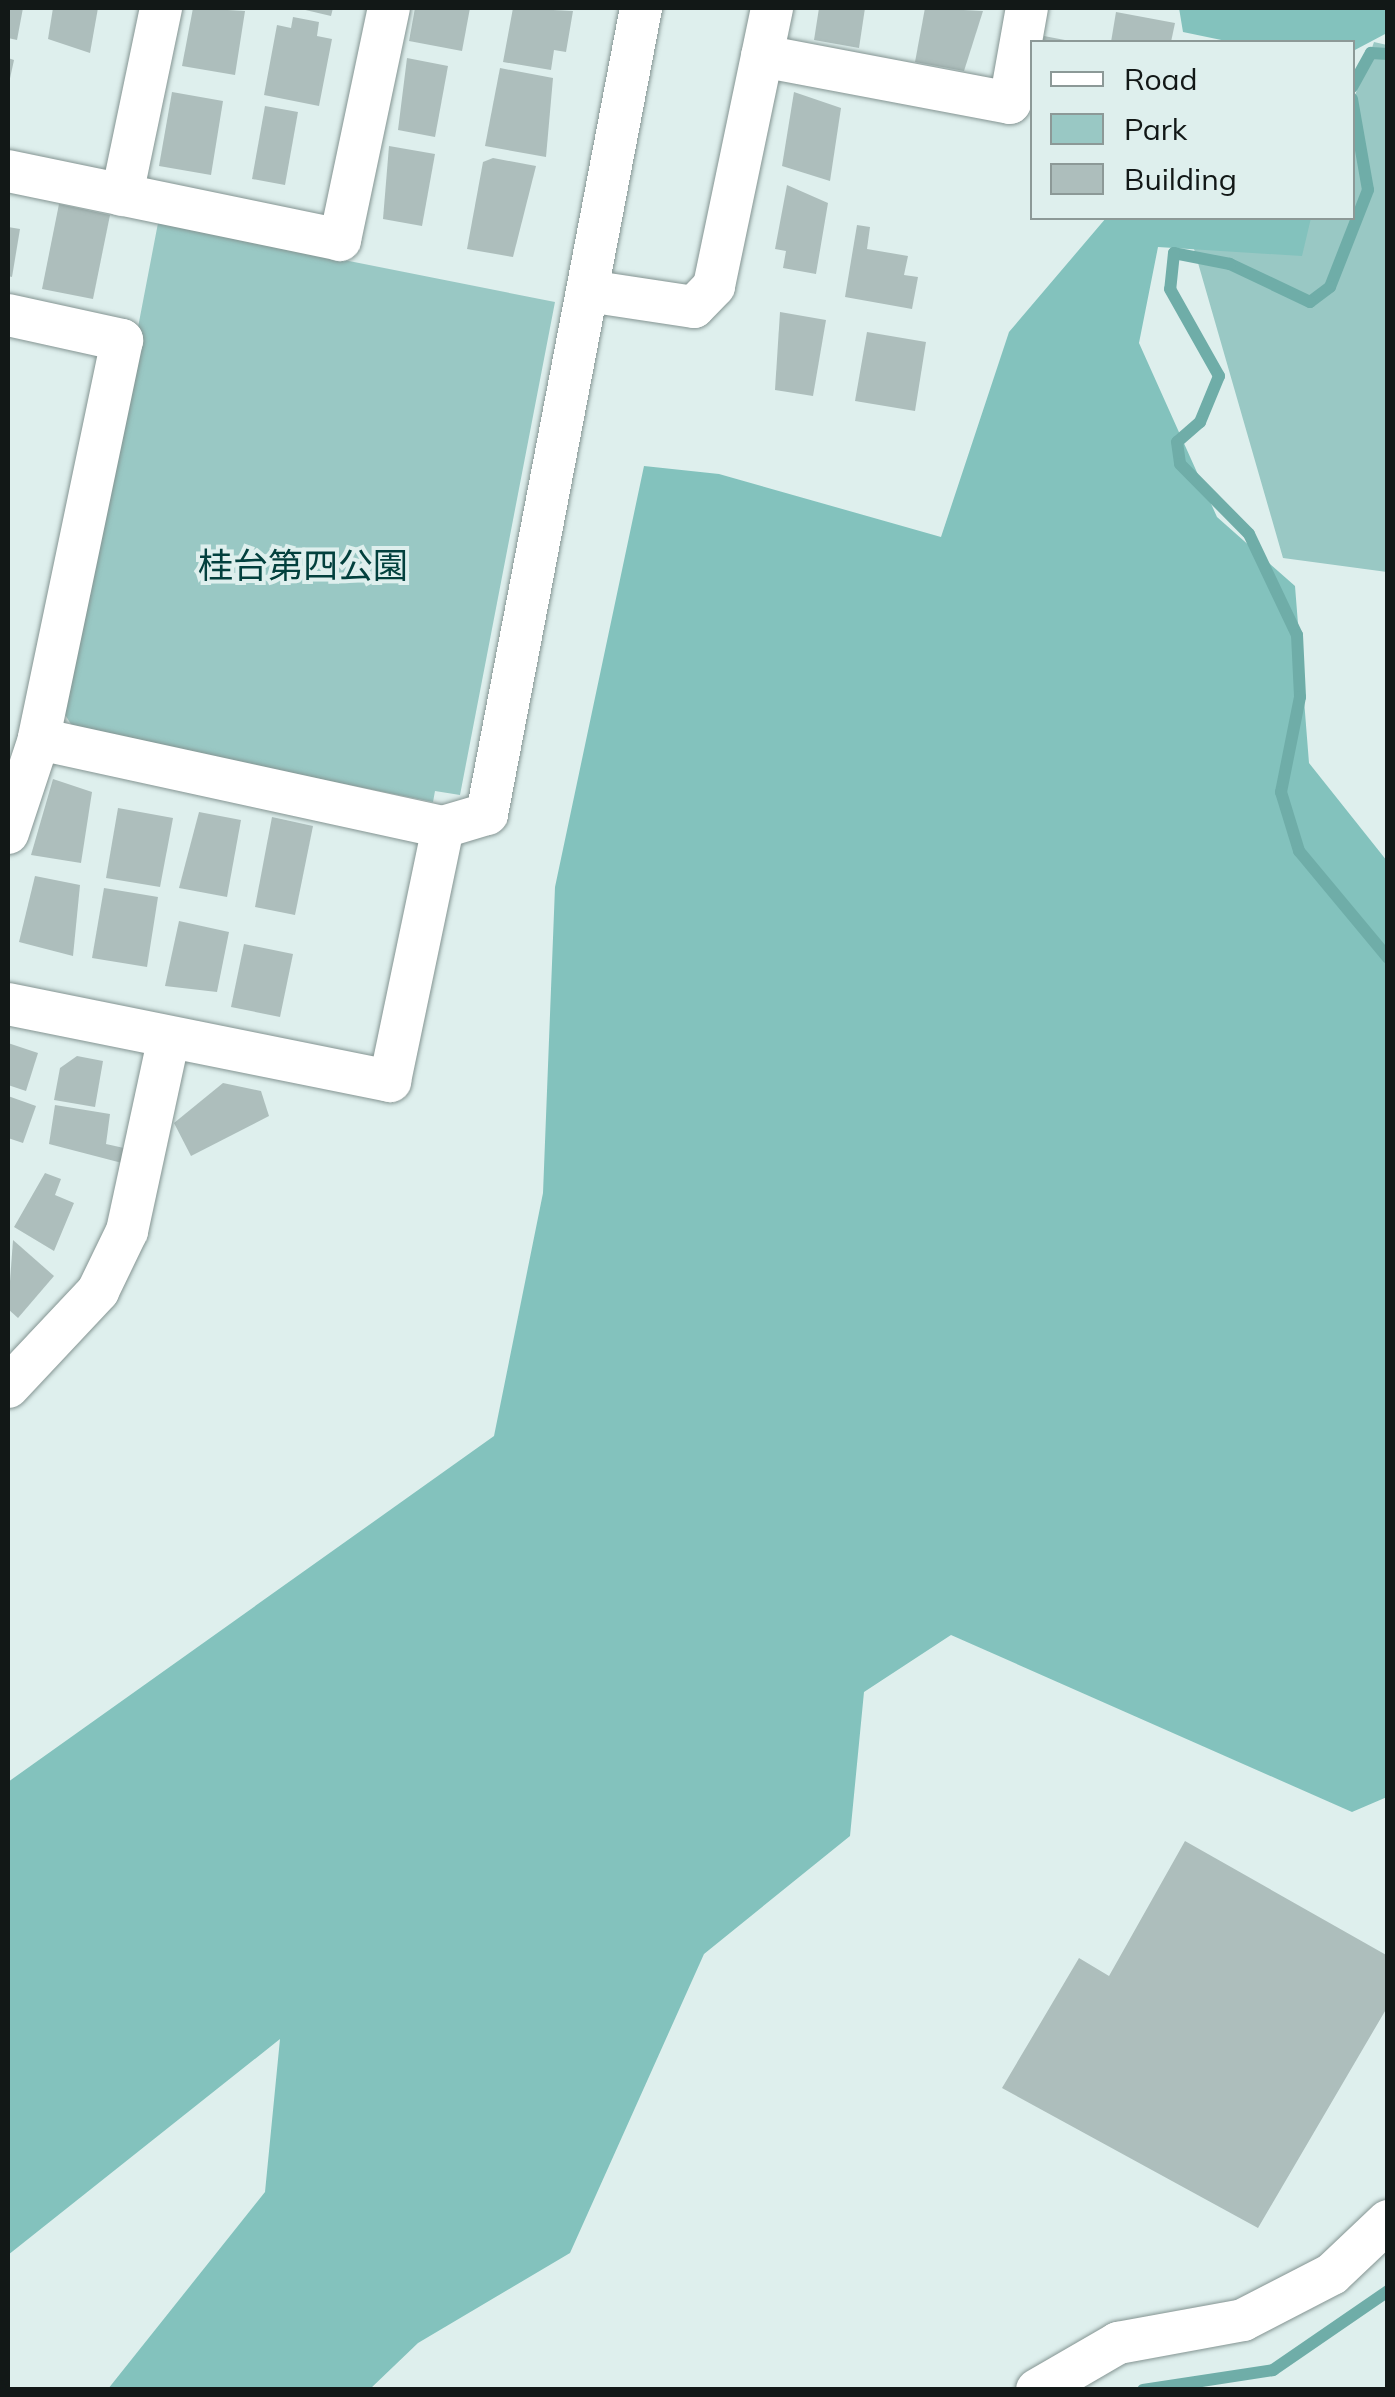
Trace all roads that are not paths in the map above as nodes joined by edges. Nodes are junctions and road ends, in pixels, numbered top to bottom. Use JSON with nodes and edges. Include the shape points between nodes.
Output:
{"nodes":[{"id":1,"x":161,"y":8,"type":"edge"},
{"id":2,"x":389,"y":8,"type":"edge"},
{"id":3,"x":641,"y":8,"type":"edge"},
{"id":4,"x":772,"y":8,"type":"edge"},
{"id":5,"x":1027,"y":8,"type":"edge"},
{"id":6,"x":762,"y":56,"type":"junction"},
{"id":7,"x":8,"y":171,"type":"edge"},
{"id":8,"x":122,"y":195,"type":"junction"},
{"id":9,"x":588,"y":291,"type":"junction"},
{"id":10,"x":8,"y":315,"type":"edge"},
{"id":11,"x":39,"y":739,"type":"junction"},
{"id":12,"x":443,"y":828,"type":"junction"},
{"id":13,"x":8,"y":833,"type":"edge"},
{"id":14,"x":8,"y":1004,"type":"edge"},
{"id":15,"x":170,"y":1037,"type":"junction"},
{"id":16,"x":8,"y":1387,"type":"edge"},
{"id":17,"x":1388,"y":2221,"type":"edge"},
{"id":18,"x":1037,"y":2390,"type":"edge"}],
"edges":[{"from":1,"to":8,"type":"street"},
{"from":2,"to":8,"type":"street","via":[[340,240]]},
{"from":3,"to":9,"type":"street"},
{"from":4,"to":6,"type":"street"},
{"from":5,"to":6,"type":"street","via":[[1010,104]]},
{"from":6,"to":9,"type":"street","via":[[714,286],[694,307]]},
{"from":7,"to":8,"type":"street"},
{"from":9,"to":12,"type":"street","via":[[487,814]]},
{"from":10,"to":11,"type":"street","via":[[122,340]]},
{"from":11,"to":12,"type":"street"},
{"from":11,"to":13,"type":"street"},
{"from":12,"to":15,"type":"street","via":[[390,1082]]},
{"from":14,"to":15,"type":"street"},
{"from":15,"to":16,"type":"street","via":[[127,1232],[98,1291]]},
{"from":17,"to":18,"type":"street","via":[[1332,2274],[1244,2320],[1118,2343]]}]}
